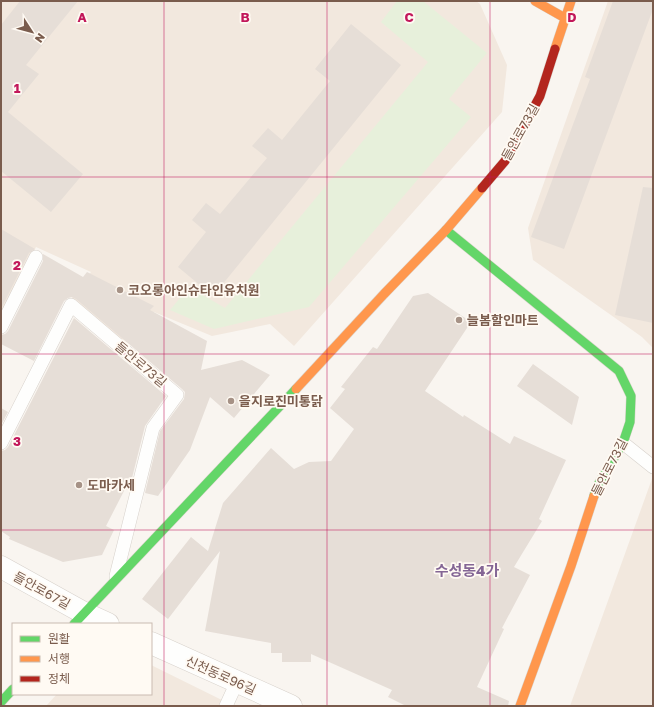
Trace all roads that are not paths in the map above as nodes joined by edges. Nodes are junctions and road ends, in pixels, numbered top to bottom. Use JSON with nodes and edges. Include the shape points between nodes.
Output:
{"nodes":[{"id":1,"x":535,"y":1,"type":"edge"},
{"id":2,"x":571,"y":1,"type":"edge"},
{"id":3,"x":565,"y":18,"type":"junction"},
{"id":4,"x":446,"y":230,"type":"junction"},
{"id":5,"x":36,"y":257,"type":"dead end"},
{"id":6,"x":1,"y":327,"type":"edge"},
{"id":7,"x":1,"y":443,"type":"edge"},
{"id":8,"x":623,"y":443,"type":"junction"},
{"id":9,"x":653,"y":467,"type":"edge"},
{"id":10,"x":1,"y":568,"type":"edge"},
{"id":11,"x":114,"y":581,"type":"junction"},
{"id":12,"x":79,"y":619,"type":"edge"},
{"id":13,"x":102,"y":623,"type":"edge"},
{"id":14,"x":152,"y":643,"type":"edge"},
{"id":15,"x":237,"y":682,"type":"junction"},
{"id":16,"x":12,"y":690,"type":"edge"},
{"id":17,"x":1,"y":702,"type":"edge"},
{"id":18,"x":226,"y":706,"type":"edge"},
{"id":19,"x":291,"y":706,"type":"edge"},
{"id":20,"x":520,"y":706,"type":"edge"}],
"edges":[{"from":1,"to":3,"type":"street"},
{"from":2,"to":3,"type":"street","name":"들안로73길"},
{"from":3,"to":4,"type":"street","name":"들안로73길","via":[[540,96],[505,161]]},
{"from":4,"to":8,"type":"street","name":"들안로73길","via":[[620,371],[630,396],[630,422]]},
{"from":4,"to":11,"type":"street","name":"들안로73길"},
{"from":5,"to":6,"type":"lane"},
{"from":7,"to":11,"type":"lane","name":"들안로73길","via":[[70,305],[177,395],[153,428]]},
{"from":8,"to":9,"type":"lane"},
{"from":8,"to":20,"type":"street","name":"들안로73길","via":[[596,488],[571,566]]},
{"from":10,"to":12,"type":"street","name":"들안로67길"},
{"from":11,"to":12,"type":"street","name":"들안로73길"},
{"from":12,"to":13,"type":"street"},
{"from":14,"to":15,"type":"street","name":"신천동로96길"},
{"from":15,"to":18,"type":"lane"},
{"from":15,"to":19,"type":"street","name":"신천동로96길"},
{"from":16,"to":17,"type":"street"}]}
